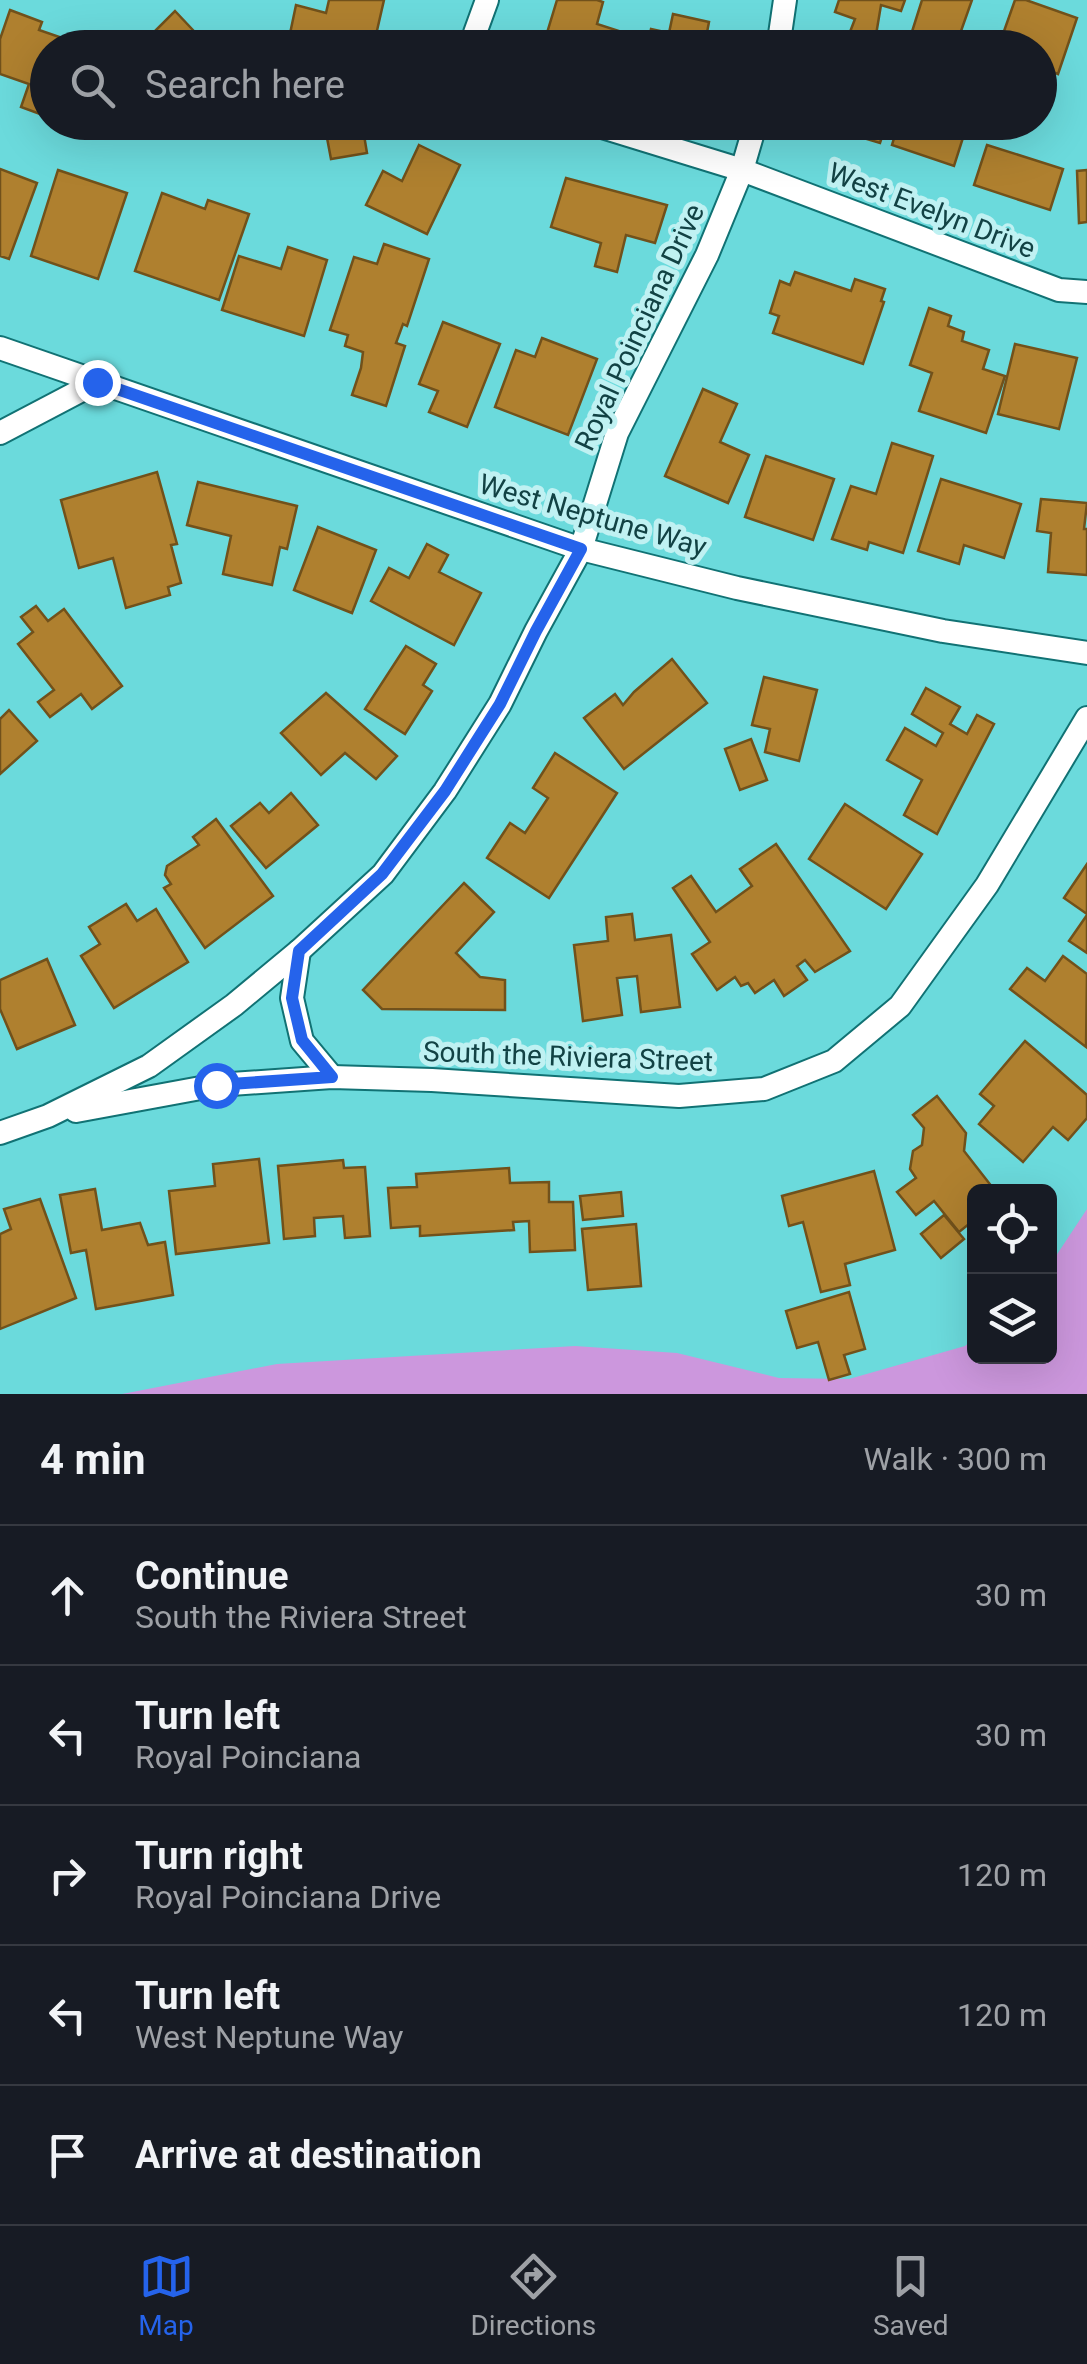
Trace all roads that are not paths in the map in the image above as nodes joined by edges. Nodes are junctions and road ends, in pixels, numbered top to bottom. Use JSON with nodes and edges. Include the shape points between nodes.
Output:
{"nodes":[{"id":1,"x":488,"y":0,"type":"edge"},
{"id":2,"x":785,"y":0,"type":"edge"},
{"id":3,"x":476,"y":30,"type":"edge"},
{"id":4,"x":781,"y":30,"type":"edge"},
{"id":5,"x":644,"y":140,"type":"edge"},
{"id":6,"x":751,"y":140,"type":"edge"},
{"id":7,"x":742,"y":170,"type":"junction"},
{"id":8,"x":1087,"y":292,"type":"edge"},
{"id":9,"x":0,"y":348,"type":"edge"},
{"id":10,"x":97,"y":382,"type":"junction"},
{"id":11,"x":0,"y":433,"type":"edge"},
{"id":12,"x":581,"y":549,"type":"junction"},
{"id":13,"x":1087,"y":652,"type":"edge"},
{"id":14,"x":1087,"y":718,"type":"edge"},
{"id":15,"x":299,"y":951,"type":"junction"},
{"id":16,"x":332,"y":1077,"type":"junction"},
{"id":17,"x":48,"y":1116,"type":"junction"},
{"id":18,"x":0,"y":1133,"type":"edge"}],
"edges":[{"from":1,"to":3,"type":"street"},
{"from":2,"to":4,"type":"street"},
{"from":5,"to":7,"type":"street","name":"West Evelyn Drive"},
{"from":6,"to":7,"type":"street","name":"Royal Poinciana Drive"},
{"from":7,"to":8,"type":"street","name":"West Evelyn Drive","via":[[1060,290]]},
{"from":7,"to":12,"type":"street","name":"Royal Poinciana Drive","via":[[617,434]]},
{"from":9,"to":10,"type":"street","name":"West Neptune Way"},
{"from":10,"to":11,"type":"street"},
{"from":10,"to":12,"type":"street","name":"West Neptune Way"},
{"from":12,"to":13,"type":"street","name":"West Neptune Way","via":[[943,631]]},
{"from":12,"to":15,"type":"street","name":"Royal Poinciana Drive","via":[[500,704],[445,791],[382,874]]},
{"from":14,"to":16,"type":"street","name":"South the Riviera Street","via":[[987,885],[900,1006],[834,1061],[764,1089],[679,1096]]},
{"from":15,"to":16,"type":"street","via":[[292,998],[302,1040]]},
{"from":15,"to":17,"type":"street","name":"Royal Poinciana Drive","via":[[148,1066]]},
{"from":16,"to":17,"type":"street","name":"South the Riviera Street","via":[[216,1085]]},
{"from":17,"to":18,"type":"street","name":"Royal Poinciana Drive"}]}
